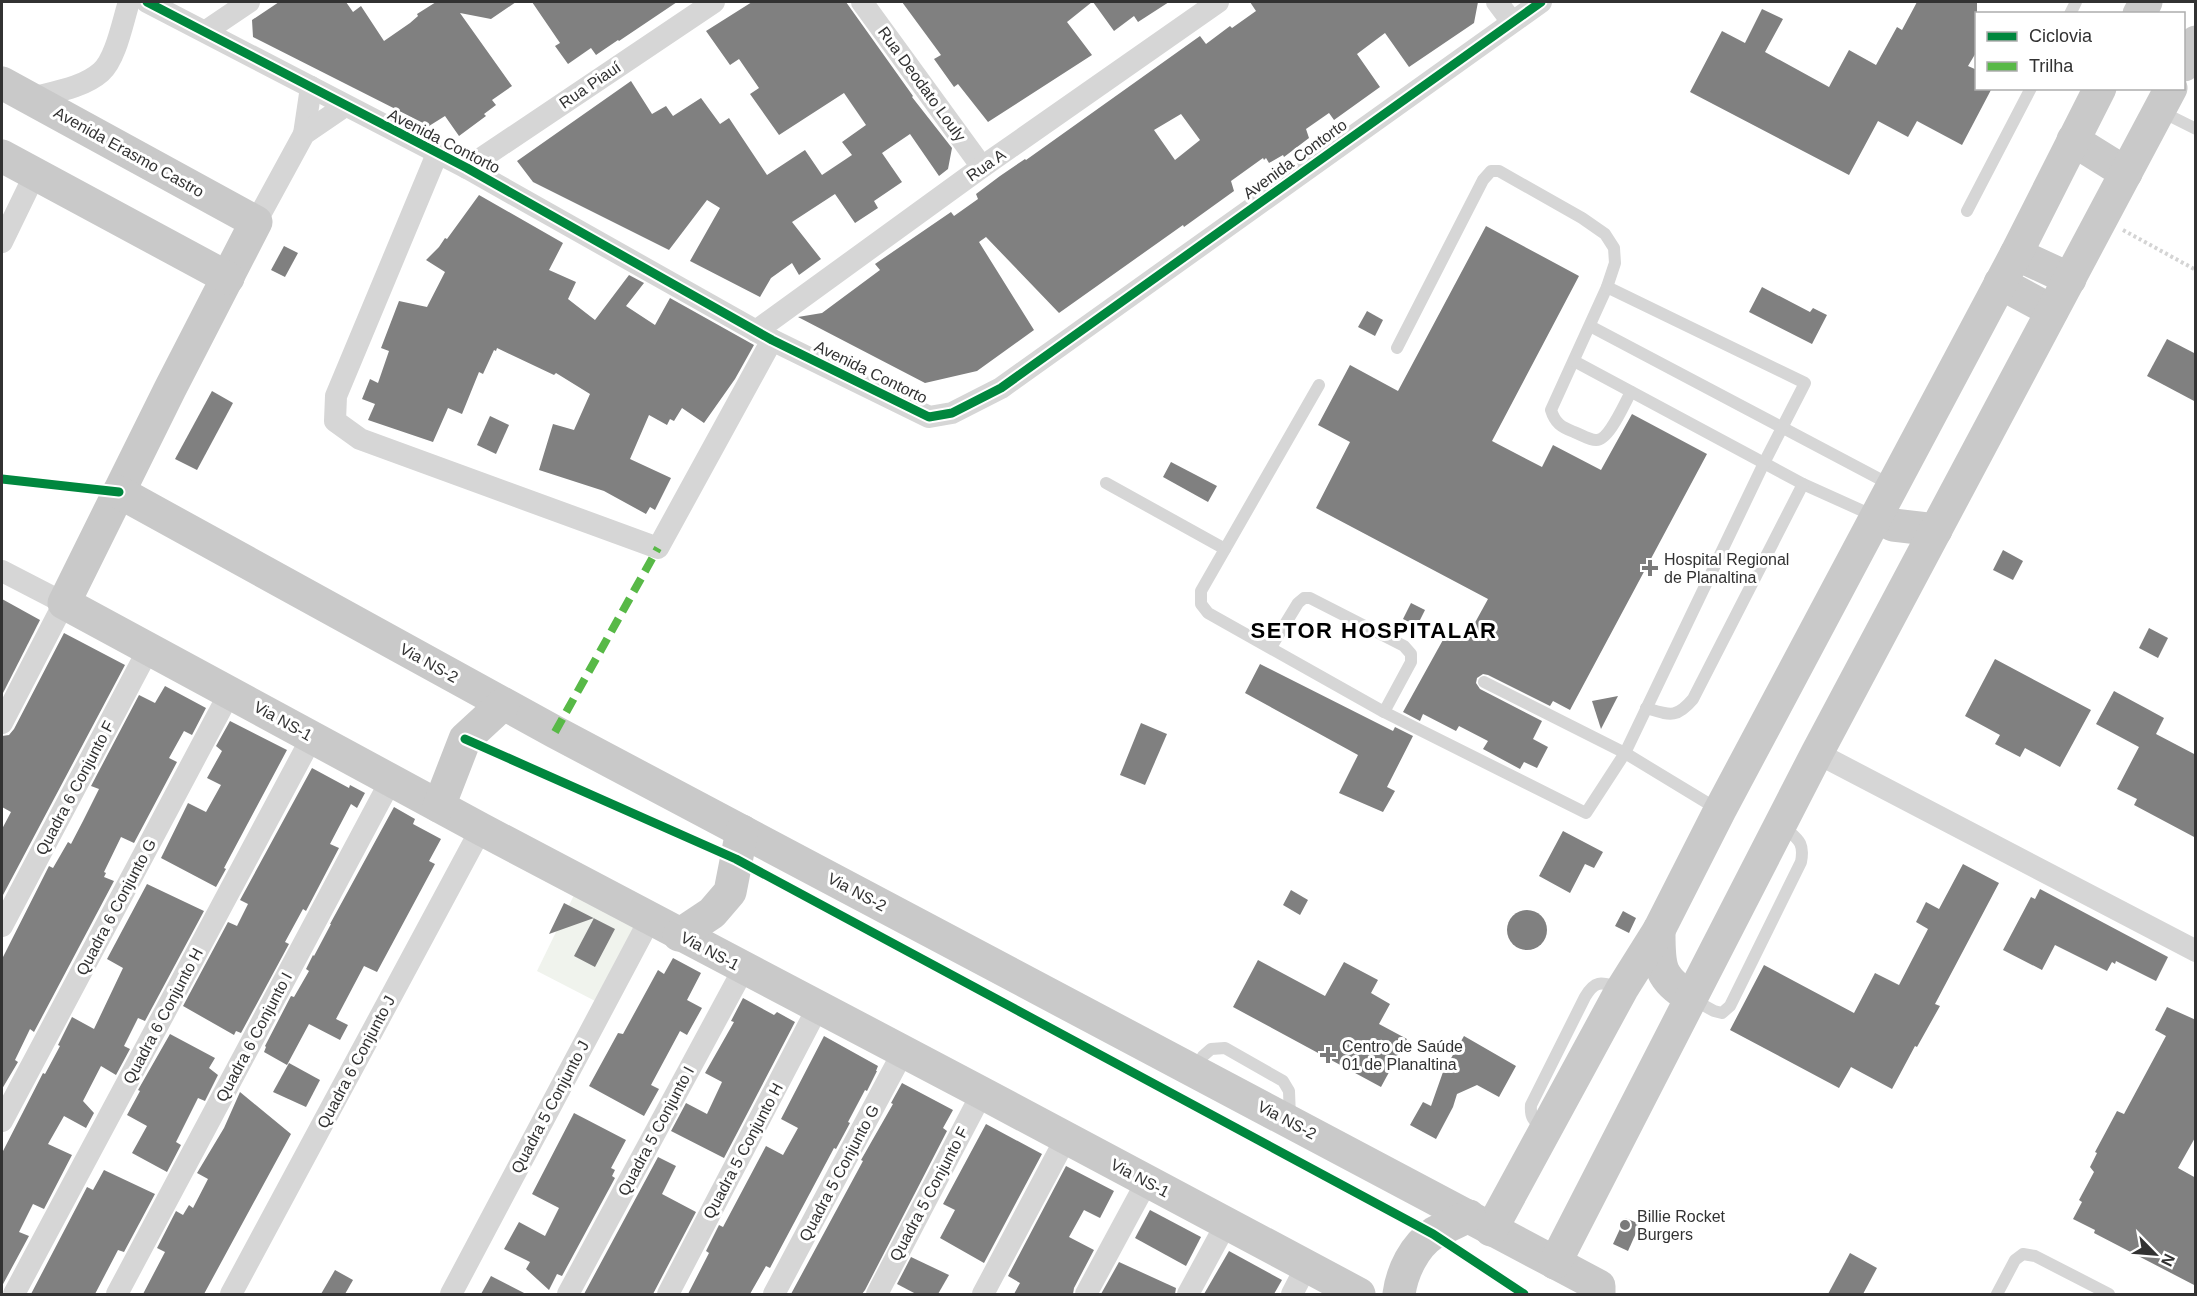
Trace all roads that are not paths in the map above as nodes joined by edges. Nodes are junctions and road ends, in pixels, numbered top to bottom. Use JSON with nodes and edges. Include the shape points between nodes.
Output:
{"nodes":[{"id":1,"x":129,"y":2,"type":"edge"},
{"id":2,"x":147,"y":2,"type":"edge"},
{"id":3,"x":249,"y":2,"type":"edge"},
{"id":4,"x":714,"y":2,"type":"edge"},
{"id":5,"x":862,"y":2,"type":"edge"},
{"id":6,"x":1218,"y":2,"type":"edge"},
{"id":7,"x":1497,"y":2,"type":"edge"},
{"id":8,"x":1541,"y":2,"type":"edge"},
{"id":9,"x":1512,"y":22,"type":"junction"},
{"id":10,"x":206,"y":31,"type":"junction"},
{"id":11,"x":2196,"y":42,"type":"edge"},
{"id":12,"x":2185,"y":63,"type":"edge"},
{"id":13,"x":2,"y":83,"type":"edge"},
{"id":14,"x":311,"y":87,"type":"junction"},
{"id":15,"x":2030,"y":90,"type":"edge"},
{"id":16,"x":2099,"y":90,"type":"edge"},
{"id":17,"x":31,"y":98,"type":"junction"},
{"id":18,"x":2165,"y":99,"type":"edge"},
{"id":19,"x":345,"y":106,"type":"junction"},
{"id":20,"x":2196,"y":129,"type":"edge"},
{"id":21,"x":304,"y":134,"type":"junction"},
{"id":22,"x":2073,"y":140,"type":"junction"},
{"id":23,"x":437,"y":154,"type":"junction"},
{"id":24,"x":2,"y":156,"type":"edge"},
{"id":25,"x":982,"y":167,"type":"junction"},
{"id":26,"x":467,"y":168,"type":"junction"},
{"id":27,"x":2126,"y":173,"type":"junction"},
{"id":28,"x":35,"y":174,"type":"junction"},
{"id":29,"x":1966,"y":211,"type":"dead end"},
{"id":30,"x":256,"y":222,"type":"junction"},
{"id":31,"x":2,"y":242,"type":"edge"},
{"id":32,"x":2016,"y":254,"type":"junction"},
{"id":33,"x":228,"y":278,"type":"junction"},
{"id":34,"x":2070,"y":279,"type":"junction"},
{"id":35,"x":2000,"y":283,"type":"junction"},
{"id":36,"x":1607,"y":287,"type":"junction"},
{"id":37,"x":2052,"y":311,"type":"junction"},
{"id":38,"x":1590,"y":326,"type":"junction"},
{"id":39,"x":764,"y":335,"type":"junction"},
{"id":40,"x":1397,"y":348,"type":"dead end"},
{"id":41,"x":1574,"y":361,"type":"junction"},
{"id":42,"x":1319,"y":386,"type":"dead end"},
{"id":43,"x":1631,"y":392,"type":"junction"},
{"id":44,"x":1782,"y":429,"type":"junction"},
{"id":45,"x":1764,"y":463,"type":"junction"},
{"id":46,"x":1107,"y":483,"type":"dead end"},
{"id":47,"x":1803,"y":484,"type":"junction"},
{"id":48,"x":1892,"y":486,"type":"junction"},
{"id":49,"x":119,"y":492,"type":"junction"},
{"id":50,"x":1877,"y":517,"type":"junction"},
{"id":51,"x":1936,"y":530,"type":"junction"},
{"id":52,"x":1226,"y":549,"type":"junction"},
{"id":53,"x":2,"y":571,"type":"edge"},
{"id":54,"x":64,"y":603,"type":"junction"},
{"id":55,"x":1271,"y":647,"type":"junction"},
{"id":56,"x":148,"y":650,"type":"junction"},
{"id":57,"x":1484,"y":682,"type":"dead end"},
{"id":58,"x":230,"y":692,"type":"junction"},
{"id":59,"x":503,"y":704,"type":"junction"},
{"id":60,"x":1646,"y":708,"type":"junction"},
{"id":61,"x":1384,"y":712,"type":"junction"},
{"id":62,"x":2,"y":723,"type":"edge"},
{"id":63,"x":312,"y":737,"type":"junction"},
{"id":64,"x":1625,"y":753,"type":"junction"},
{"id":65,"x":1817,"y":753,"type":"junction"},
{"id":66,"x":391,"y":780,"type":"junction"},
{"id":67,"x":439,"y":806,"type":"junction"},
{"id":68,"x":1720,"y":810,"type":"junction"},
{"id":69,"x":481,"y":829,"type":"junction"},
{"id":70,"x":742,"y":831,"type":"junction"},
{"id":71,"x":650,"y":919,"type":"junction"},
{"id":72,"x":2,"y":926,"type":"edge"},
{"id":73,"x":1659,"y":930,"type":"junction"},
{"id":74,"x":679,"y":934,"type":"junction"},
{"id":75,"x":2196,"y":951,"type":"edge"},
{"id":76,"x":744,"y":968,"type":"junction"},
{"id":77,"x":1691,"y":998,"type":"junction"},
{"id":78,"x":818,"y":1007,"type":"junction"},
{"id":79,"x":903,"y":1052,"type":"junction"},
{"id":80,"x":982,"y":1093,"type":"junction"},
{"id":81,"x":2,"y":1121,"type":"edge"},
{"id":82,"x":1066,"y":1138,"type":"junction"},
{"id":83,"x":1147,"y":1181,"type":"junction"},
{"id":84,"x":1480,"y":1223,"type":"junction"},
{"id":85,"x":1226,"y":1224,"type":"junction"},
{"id":86,"x":1555,"y":1263,"type":"junction"},
{"id":87,"x":1299,"y":1281,"type":"edge"},
{"id":88,"x":1599,"y":1290,"type":"edge"},
{"id":89,"x":14,"y":1294,"type":"edge"},
{"id":90,"x":117,"y":1294,"type":"edge"},
{"id":91,"x":231,"y":1294,"type":"edge"},
{"id":92,"x":451,"y":1294,"type":"edge"},
{"id":93,"x":568,"y":1294,"type":"edge"},
{"id":94,"x":668,"y":1294,"type":"edge"},
{"id":95,"x":774,"y":1294,"type":"edge"},
{"id":96,"x":877,"y":1294,"type":"edge"},
{"id":97,"x":983,"y":1294,"type":"edge"},
{"id":98,"x":1086,"y":1294,"type":"edge"},
{"id":99,"x":1188,"y":1294,"type":"edge"},
{"id":100,"x":1359,"y":1294,"type":"edge"},
{"id":101,"x":1399,"y":1294,"type":"edge"},
{"id":102,"x":1997,"y":1294,"type":"edge"},
{"id":103,"x":2109,"y":1294,"type":"edge"}],
"edges":[{"from":1,"to":17,"type":"street","via":[[116,46],[102,71],[79,85]]},
{"from":2,"to":10,"type":"street","name":"Avenida Contorto"},
{"from":3,"to":10,"type":"street"},
{"from":4,"to":26,"type":"street","name":"Rua Piauí"},
{"from":5,"to":25,"type":"street","name":"Rua Deodato Louly"},
{"from":6,"to":25,"type":"street","name":"Rua A"},
{"from":7,"to":9,"type":"street"},
{"from":8,"to":9,"type":"street","name":"Avenida Contorto"},
{"from":9,"to":39,"type":"street","name":"Avenida Contorto","via":[[1001,388],[952,413],[929,417]]},
{"from":10,"to":14,"type":"street","name":"Avenida Contorto"},
{"from":11,"to":12,"type":"main road"},
{"from":13,"to":17,"type":"main road","name":"Avenida Erasmo Castro"},
{"from":14,"to":19,"type":"street","name":"Avenida Contorto"},
{"from":14,"to":21,"type":"street"},
{"from":15,"to":29,"type":"lane"},
{"from":16,"to":22,"type":"main road"},
{"from":17,"to":30,"type":"main road","name":"Avenida Erasmo Castro"},
{"from":18,"to":20,"type":"lane"},
{"from":18,"to":27,"type":"main road"},
{"from":19,"to":21,"type":"street"},
{"from":19,"to":23,"type":"street","name":"Avenida Contorto"},
{"from":21,"to":30,"type":"street"},
{"from":22,"to":27,"type":"main road"},
{"from":22,"to":32,"type":"main road"},
{"from":23,"to":26,"type":"street","name":"Avenida Contorto"},
{"from":23,"to":39,"type":"street","via":[[336,396],[334,421],[360,439],[658,548]]},
{"from":24,"to":28,"type":"main road"},
{"from":25,"to":39,"type":"street","name":"Rua A"},
{"from":26,"to":39,"type":"street","name":"Avenida Contorto"},
{"from":27,"to":34,"type":"main road"},
{"from":28,"to":31,"type":"street"},
{"from":28,"to":33,"type":"main road"},
{"from":30,"to":33,"type":"main road"},
{"from":32,"to":34,"type":"main road"},
{"from":32,"to":35,"type":"main road"},
{"from":33,"to":49,"type":"main road"},
{"from":34,"to":37,"type":"main road"},
{"from":35,"to":37,"type":"main road"},
{"from":35,"to":48,"type":"main road"},
{"from":36,"to":38,"type":"lane"},
{"from":36,"to":40,"type":"lane","via":[[1615,263],[1614,248],[1605,234],[1499,171],[1491,171]]},
{"from":36,"to":44,"type":"lane","via":[[1805,383]]},
{"from":37,"to":51,"type":"main road"},
{"from":38,"to":41,"type":"lane"},
{"from":38,"to":44,"type":"lane"},
{"from":41,"to":43,"type":"lane"},
{"from":41,"to":43,"type":"lane","via":[[1551,410],[1554,420],[1564,428],[1596,440],[1603,438]]},
{"from":42,"to":52,"type":"lane"},
{"from":43,"to":45,"type":"lane"},
{"from":44,"to":45,"type":"lane"},
{"from":44,"to":48,"type":"lane"},
{"from":45,"to":47,"type":"lane"},
{"from":45,"to":60,"type":"lane"},
{"from":46,"to":52,"type":"lane"},
{"from":47,"to":50,"type":"lane"},
{"from":47,"to":60,"type":"lane","via":[[1693,699],[1682,711],[1670,715]]},
{"from":48,"to":50,"type":"main road"},
{"from":49,"to":54,"type":"main road"},
{"from":49,"to":59,"type":"main road","name":"Via NS-2"},
{"from":50,"to":51,"type":"main road","via":[[1893,525]]},
{"from":50,"to":68,"type":"main road"},
{"from":51,"to":65,"type":"main road"},
{"from":52,"to":55,"type":"lane","via":[[1202,591],[1201,604],[1208,613]]},
{"from":53,"to":54,"type":"street"},
{"from":54,"to":56,"type":"main road","name":"Via NS-1"},
{"from":54,"to":62,"type":"street"},
{"from":55,"to":61,"type":"lane"},
{"from":55,"to":61,"type":"lane","via":[[1304,598],[1404,646],[1411,654],[1411,662]]},
{"from":56,"to":58,"type":"main road","name":"Via NS-1"},
{"from":56,"to":72,"type":"street","name":"Quadra 6 Conjunto F"},
{"from":57,"to":64,"type":"lane"},
{"from":58,"to":63,"type":"main road","name":"Via NS-1"},
{"from":58,"to":81,"type":"street","name":"Quadra 6 Conjunto G"},
{"from":59,"to":67,"type":"main road","via":[[465,739]]},
{"from":59,"to":70,"type":"main road","name":"Via NS-2"},
{"from":60,"to":64,"type":"lane"},
{"from":61,"to":64,"type":"lane","via":[[1586,813]]},
{"from":63,"to":66,"type":"main road","name":"Via NS-1"},
{"from":63,"to":89,"type":"street","name":"Quadra 6 Conjunto H"},
{"from":64,"to":68,"type":"lane"},
{"from":65,"to":75,"type":"street"},
{"from":65,"to":77,"type":"main road"},
{"from":66,"to":67,"type":"main road","name":"Via NS-1"},
{"from":66,"to":90,"type":"street","name":"Quadra 6 Conjunto I"},
{"from":67,"to":69,"type":"main road","name":"Via NS-1"},
{"from":68,"to":73,"type":"main road"},
{"from":69,"to":71,"type":"main road","name":"Via NS-1"},
{"from":69,"to":91,"type":"street","name":"Quadra 6 Conjunto J"},
{"from":70,"to":74,"type":"main road","via":[[730,892],[712,913]]},
{"from":70,"to":84,"type":"main road","name":"Via NS-2"},
{"from":71,"to":74,"type":"main road","name":"Via NS-1"},
{"from":71,"to":92,"type":"street","name":"Quadra 5 Conjunto J"},
{"from":73,"to":77,"type":"main road","via":[[1659,962],[1665,977]]},
{"from":73,"to":84,"type":"main road","via":[[1622,988],[1546,1129]]},
{"from":74,"to":76,"type":"main road","name":"Via NS-1"},
{"from":76,"to":78,"type":"main road","name":"Via NS-1"},
{"from":76,"to":93,"type":"street","name":"Quadra 5 Conjunto I"},
{"from":77,"to":86,"type":"main road"},
{"from":78,"to":79,"type":"main road","name":"Via NS-1"},
{"from":78,"to":94,"type":"street","name":"Quadra 5 Conjunto H"},
{"from":79,"to":80,"type":"main road","name":"Via NS-1"},
{"from":79,"to":95,"type":"street","name":"Quadra 5 Conjunto G"},
{"from":80,"to":82,"type":"main road","name":"Via NS-1"},
{"from":80,"to":96,"type":"street","name":"Quadra 5 Conjunto F"},
{"from":82,"to":83,"type":"main road","name":"Via NS-1"},
{"from":82,"to":97,"type":"street"},
{"from":83,"to":85,"type":"main road","name":"Via NS-1"},
{"from":83,"to":98,"type":"street"},
{"from":84,"to":86,"type":"main road","name":"Via NS-2"},
{"from":84,"to":101,"type":"main road","via":[[1433,1234],[1415,1252],[1401,1279]]},
{"from":85,"to":87,"type":"main road","name":"Via NS-1"},
{"from":85,"to":99,"type":"street"},
{"from":86,"to":88,"type":"main road","name":"Via NS-2"},
{"from":87,"to":100,"type":"main road","name":"Via NS-1"},
{"from":102,"to":103,"type":"lane","via":[[2015,1260],[2023,1254],[2035,1256]]}]}
